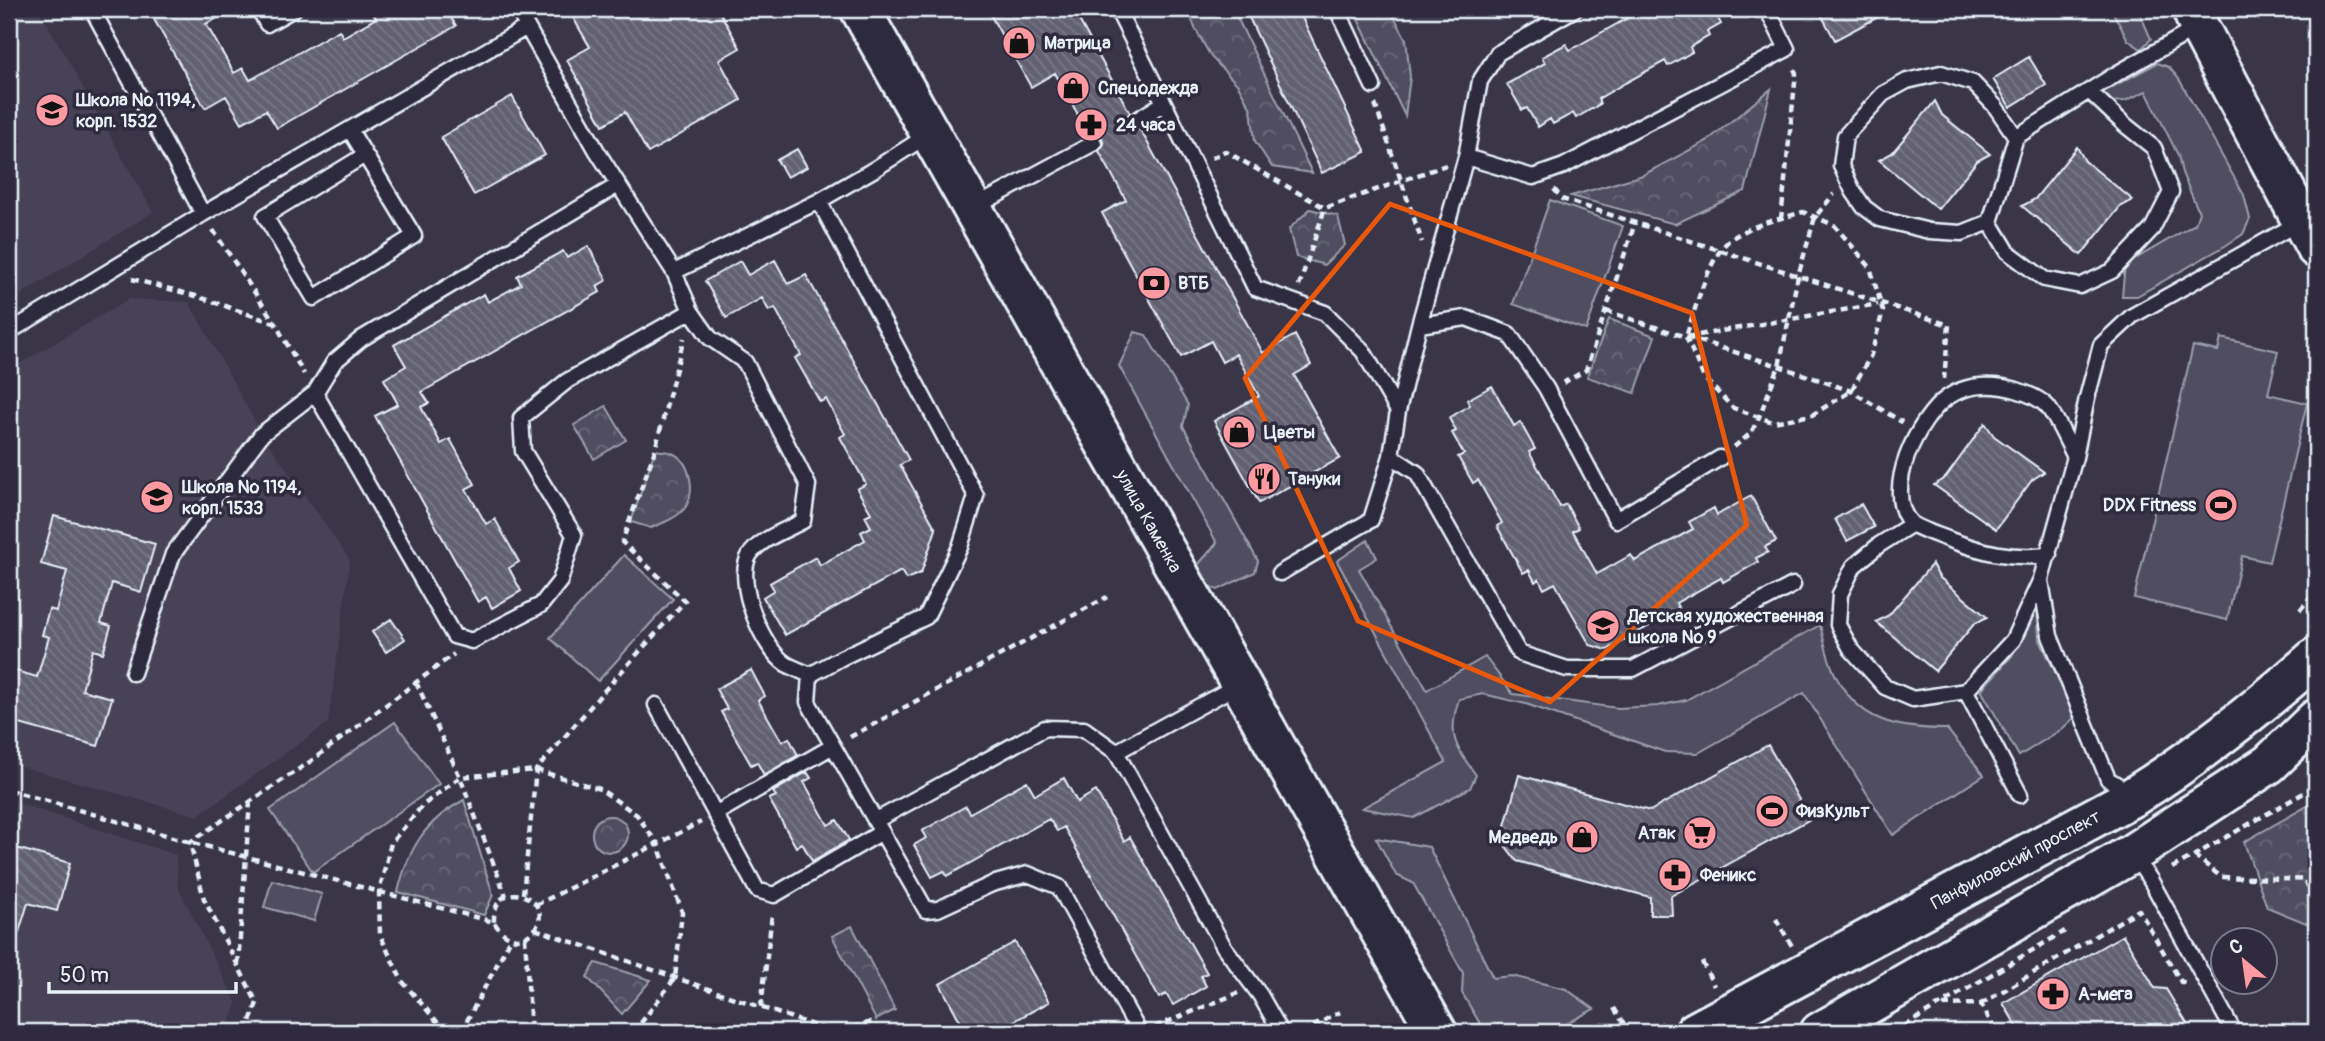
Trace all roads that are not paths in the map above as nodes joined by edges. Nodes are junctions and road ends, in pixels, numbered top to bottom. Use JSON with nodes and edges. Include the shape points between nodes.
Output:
{"nodes":[{"id":1,"x":92,"y":9,"type":"edge"},
{"id":2,"x":259,"y":9,"type":"edge"},
{"id":3,"x":294,"y":9,"type":"edge"},
{"id":4,"x":518,"y":9,"type":"edge"},
{"id":5,"x":860,"y":9,"type":"edge"},
{"id":6,"x":1117,"y":9,"type":"edge"},
{"id":7,"x":1337,"y":9,"type":"edge"},
{"id":8,"x":1575,"y":9,"type":"edge"},
{"id":9,"x":1767,"y":9,"type":"edge"},
{"id":10,"x":2195,"y":18,"type":"edge"},
{"id":11,"x":527,"y":27,"type":"junction"},
{"id":12,"x":1373,"y":86,"type":"road end"},
{"id":13,"x":2089,"y":91,"type":"junction"},
{"id":14,"x":1164,"y":103,"type":"junction"},
{"id":15,"x":1135,"y":121,"type":"dead end"},
{"id":16,"x":349,"y":130,"type":"junction"},
{"id":17,"x":930,"y":134,"type":"junction"},
{"id":18,"x":2016,"y":137,"type":"junction"},
{"id":19,"x":1094,"y":143,"type":"dead end"},
{"id":20,"x":365,"y":155,"type":"junction"},
{"id":21,"x":1466,"y":156,"type":"junction"},
{"id":22,"x":618,"y":185,"type":"junction"},
{"id":23,"x":819,"y":201,"type":"junction"},
{"id":24,"x":972,"y":209,"type":"junction"},
{"id":25,"x":203,"y":214,"type":"junction"},
{"id":26,"x":1990,"y":222,"type":"junction"},
{"id":27,"x":2309,"y":235,"type":"edge"},
{"id":28,"x":674,"y":272,"type":"junction"},
{"id":29,"x":691,"y":311,"type":"junction"},
{"id":30,"x":1419,"y":325,"type":"junction"},
{"id":31,"x":9,"y":332,"type":"edge"},
{"id":32,"x":315,"y":393,"type":"junction"},
{"id":33,"x":1398,"y":411,"type":"junction"},
{"id":34,"x":1391,"y":456,"type":"junction"},
{"id":35,"x":2075,"y":457,"type":"junction"},
{"id":36,"x":1720,"y":458,"type":"road end"},
{"id":37,"x":1912,"y":524,"type":"junction"},
{"id":38,"x":2049,"y":555,"type":"junction"},
{"id":39,"x":1280,"y":573,"type":"dead end"},
{"id":40,"x":2041,"y":579,"type":"junction"},
{"id":41,"x":1793,"y":586,"type":"dead end"},
{"id":42,"x":2316,"y":657,"type":"edge"},
{"id":43,"x":133,"y":673,"type":"dead end"},
{"id":44,"x":810,"y":675,"type":"junction"},
{"id":45,"x":1240,"y":684,"type":"junction"},
{"id":46,"x":1966,"y":691,"type":"junction"},
{"id":47,"x":656,"y":705,"type":"dead end"},
{"id":48,"x":2316,"y":719,"type":"edge"},
{"id":49,"x":2316,"y":733,"type":"edge"},
{"id":50,"x":833,"y":746,"type":"junction"},
{"id":51,"x":1116,"y":752,"type":"junction"},
{"id":52,"x":2269,"y":764,"type":"junction"},
{"id":53,"x":2020,"y":795,"type":"dead end"},
{"id":54,"x":2134,"y":796,"type":"junction"},
{"id":55,"x":715,"y":814,"type":"junction"},
{"id":56,"x":878,"y":826,"type":"junction"},
{"id":57,"x":2133,"y":853,"type":"junction"},
{"id":58,"x":1139,"y":1032,"type":"edge"},
{"id":59,"x":1281,"y":1032,"type":"edge"},
{"id":60,"x":1437,"y":1032,"type":"edge"},
{"id":61,"x":1695,"y":1032,"type":"edge"},
{"id":62,"x":1820,"y":1032,"type":"edge"},
{"id":63,"x":2234,"y":1032,"type":"edge"}],
"edges":[{"from":1,"to":25,"type":"lane"},
{"from":2,"to":3,"type":"lane","via":[[267,23]]},
{"from":4,"to":11,"type":"lane"},
{"from":5,"to":17,"type":"main road","name":"улица Каменка"},
{"from":6,"to":14,"type":"lane"},
{"from":7,"to":12,"type":"lane"},
{"from":8,"to":21,"type":"lane","via":[[1498,53],[1480,81]]},
{"from":9,"to":21,"type":"lane","via":[[1787,49],[1564,166],[1533,177]]},
{"from":10,"to":13,"type":"lane"},
{"from":10,"to":27,"type":"main road"},
{"from":11,"to":16,"type":"lane"},
{"from":11,"to":22,"type":"lane"},
{"from":13,"to":18,"type":"lane"},
{"from":13,"to":26,"type":"lane","via":[[2154,148],[2172,192],[2152,229],[2112,271],[2080,286],[2044,279],[2008,252]]},
{"from":14,"to":15,"type":"lane"},
{"from":14,"to":33,"type":"lane","via":[[1255,288],[1325,313],[1363,351]]},
{"from":16,"to":20,"type":"lane"},
{"from":16,"to":25,"type":"lane"},
{"from":17,"to":23,"type":"lane"},
{"from":17,"to":24,"type":"main road","name":"улица Каменка"},
{"from":18,"to":26,"type":"lane"},
{"from":18,"to":26,"type":"lane","via":[[1973,83],[1941,73],[1907,81],[1883,94],[1845,136],[1841,166],[1864,207],[1880,219],[1929,232],[1962,233]]},
{"from":19,"to":24,"type":"lane"},
{"from":20,"to":20,"type":"lane","via":[[415,236],[314,298],[265,216]]},
{"from":21,"to":30,"type":"lane"},
{"from":22,"to":28,"type":"lane"},
{"from":22,"to":32,"type":"lane","via":[[361,339],[334,362]]},
{"from":23,"to":28,"type":"lane"},
{"from":23,"to":44,"type":"lane","via":[[976,496],[960,547],[926,617]]},
{"from":24,"to":45,"type":"main road","name":"улица Каменка"},
{"from":25,"to":31,"type":"lane"},
{"from":27,"to":35,"type":"lane","via":[[2132,316],[2101,345]]},
{"from":28,"to":29,"type":"lane"},
{"from":29,"to":32,"type":"lane","via":[[567,381],[521,418],[523,451],[574,535],[560,581],[541,605],[472,641],[454,636]]},
{"from":29,"to":44,"type":"lane","via":[[710,338],[745,362],[808,485],[803,521],[766,541],[750,555],[745,571],[759,629],[784,663]]},
{"from":30,"to":33,"type":"lane"},
{"from":30,"to":36,"type":"lane","via":[[1466,318],[1509,334],[1548,391],[1616,520]]},
{"from":32,"to":43,"type":"lane","via":[[262,434],[173,554]]},
{"from":33,"to":34,"type":"lane"},
{"from":34,"to":39,"type":"lane","via":[[1371,520]]},
{"from":34,"to":41,"type":"lane","via":[[1417,473],[1519,653],[1567,669],[1633,669]]},
{"from":35,"to":37,"type":"lane","via":[[2046,405],[2017,389],[1981,384],[1952,395],[1919,432],[1900,477],[1901,504]]},
{"from":35,"to":38,"type":"lane"},
{"from":37,"to":38,"type":"lane","via":[[1987,554]]},
{"from":37,"to":46,"type":"lane","via":[[1854,566],[1840,594],[1838,625],[1851,649],[1885,687],[1913,699]]},
{"from":38,"to":40,"type":"lane"},
{"from":40,"to":46,"type":"lane","via":[[2013,640]]},
{"from":40,"to":54,"type":"lane","via":[[2050,636],[2108,779]]},
{"from":42,"to":54,"type":"main road","name":"Панфиловский проспект","via":[[2240,723]]},
{"from":44,"to":50,"type":"lane","via":[[808,702]]},
{"from":45,"to":51,"type":"lane"},
{"from":45,"to":60,"type":"main road","name":"улица Каменка"},
{"from":46,"to":53,"type":"lane"},
{"from":47,"to":55,"type":"lane"},
{"from":48,"to":52,"type":"main road"},
{"from":49,"to":52,"type":"main road"},
{"from":50,"to":55,"type":"lane"},
{"from":50,"to":56,"type":"lane"},
{"from":51,"to":56,"type":"lane","via":[[1084,729],[1045,728]]},
{"from":51,"to":59,"type":"lane","via":[[1224,947]]},
{"from":52,"to":57,"type":"main road"},
{"from":54,"to":61,"type":"main road","name":"Панфиловский проспект"},
{"from":55,"to":56,"type":"lane","via":[[757,890],[774,895]]},
{"from":56,"to":58,"type":"lane","via":[[926,910],[1028,874],[1059,887]]},
{"from":57,"to":62,"type":"main road"},
{"from":57,"to":63,"type":"lane"}]}
